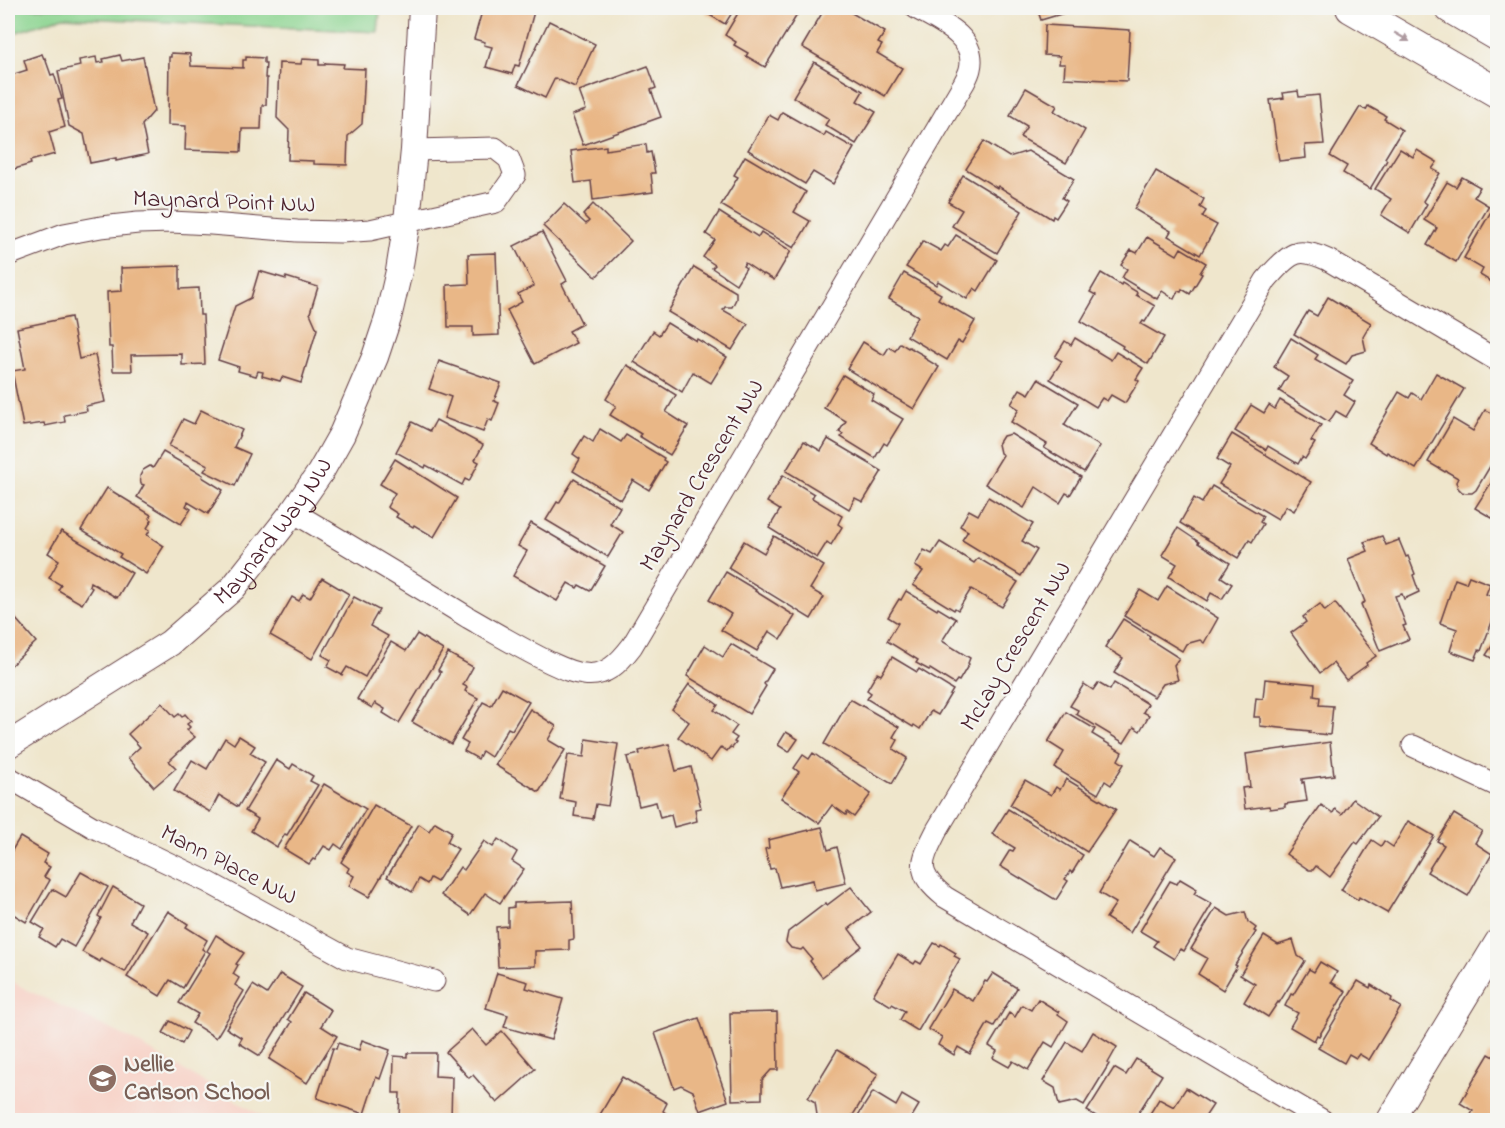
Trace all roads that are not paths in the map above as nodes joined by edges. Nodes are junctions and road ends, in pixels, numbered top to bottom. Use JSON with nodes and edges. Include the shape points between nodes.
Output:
{"nodes":[{"id":1,"x":422,"y":8,"type":"edge"},
{"id":2,"x":916,"y":8,"type":"edge"},
{"id":3,"x":1352,"y":8,"type":"edge"},
{"id":4,"x":1450,"y":8,"type":"edge"},
{"id":5,"x":1497,"y":36,"type":"edge"},
{"id":6,"x":1497,"y":93,"type":"edge"},
{"id":7,"x":414,"y":150,"type":"junction"},
{"id":8,"x":407,"y":221,"type":"junction"},
{"id":9,"x":8,"y":255,"type":"edge"},
{"id":10,"x":1497,"y":361,"type":"edge"},
{"id":11,"x":293,"y":512,"type":"junction"},
{"id":12,"x":8,"y":745,"type":"edge"},
{"id":13,"x":1413,"y":746,"type":"dead end"},
{"id":14,"x":8,"y":777,"type":"edge"},
{"id":15,"x":1497,"y":786,"type":"edge"},
{"id":16,"x":1497,"y":942,"type":"edge"},
{"id":17,"x":434,"y":981,"type":"dead end"},
{"id":18,"x":1322,"y":1120,"type":"edge"},
{"id":19,"x":1390,"y":1120,"type":"edge"}],
"edges":[{"from":1,"to":7,"type":"street","name":"Maynard Way NW"},
{"from":2,"to":11,"type":"street","name":"Maynard Crescent NW","via":[[963,39],[970,51],[971,68],[644,626],[621,660],[610,669],[583,674],[535,655]]},
{"from":3,"to":6,"type":"main road","one_way":true},
{"from":4,"to":5,"type":"main road"},
{"from":7,"to":8,"type":"street","name":"Maynard Way NW"},
{"from":7,"to":8,"type":"street","via":[[495,148],[509,159],[515,175],[496,202]]},
{"from":8,"to":9,"type":"street","name":"Maynard Point NW","via":[[342,232],[138,223],[64,234]]},
{"from":8,"to":11,"type":"street","name":"Maynard Way NW","via":[[388,318],[375,357],[342,434]]},
{"from":10,"to":18,"type":"street","name":"McLay Crescent NW","via":[[1313,254],[1295,253],[1275,269],[937,830],[923,867],[932,887],[945,897]]},
{"from":11,"to":12,"type":"street","name":"Maynard Way NW","via":[[232,588],[170,643]]},
{"from":13,"to":15,"type":"street"},
{"from":14,"to":17,"type":"street","name":"Mann Place NW","via":[[93,827],[208,882],[347,958]]},
{"from":16,"to":19,"type":"street"}]}
